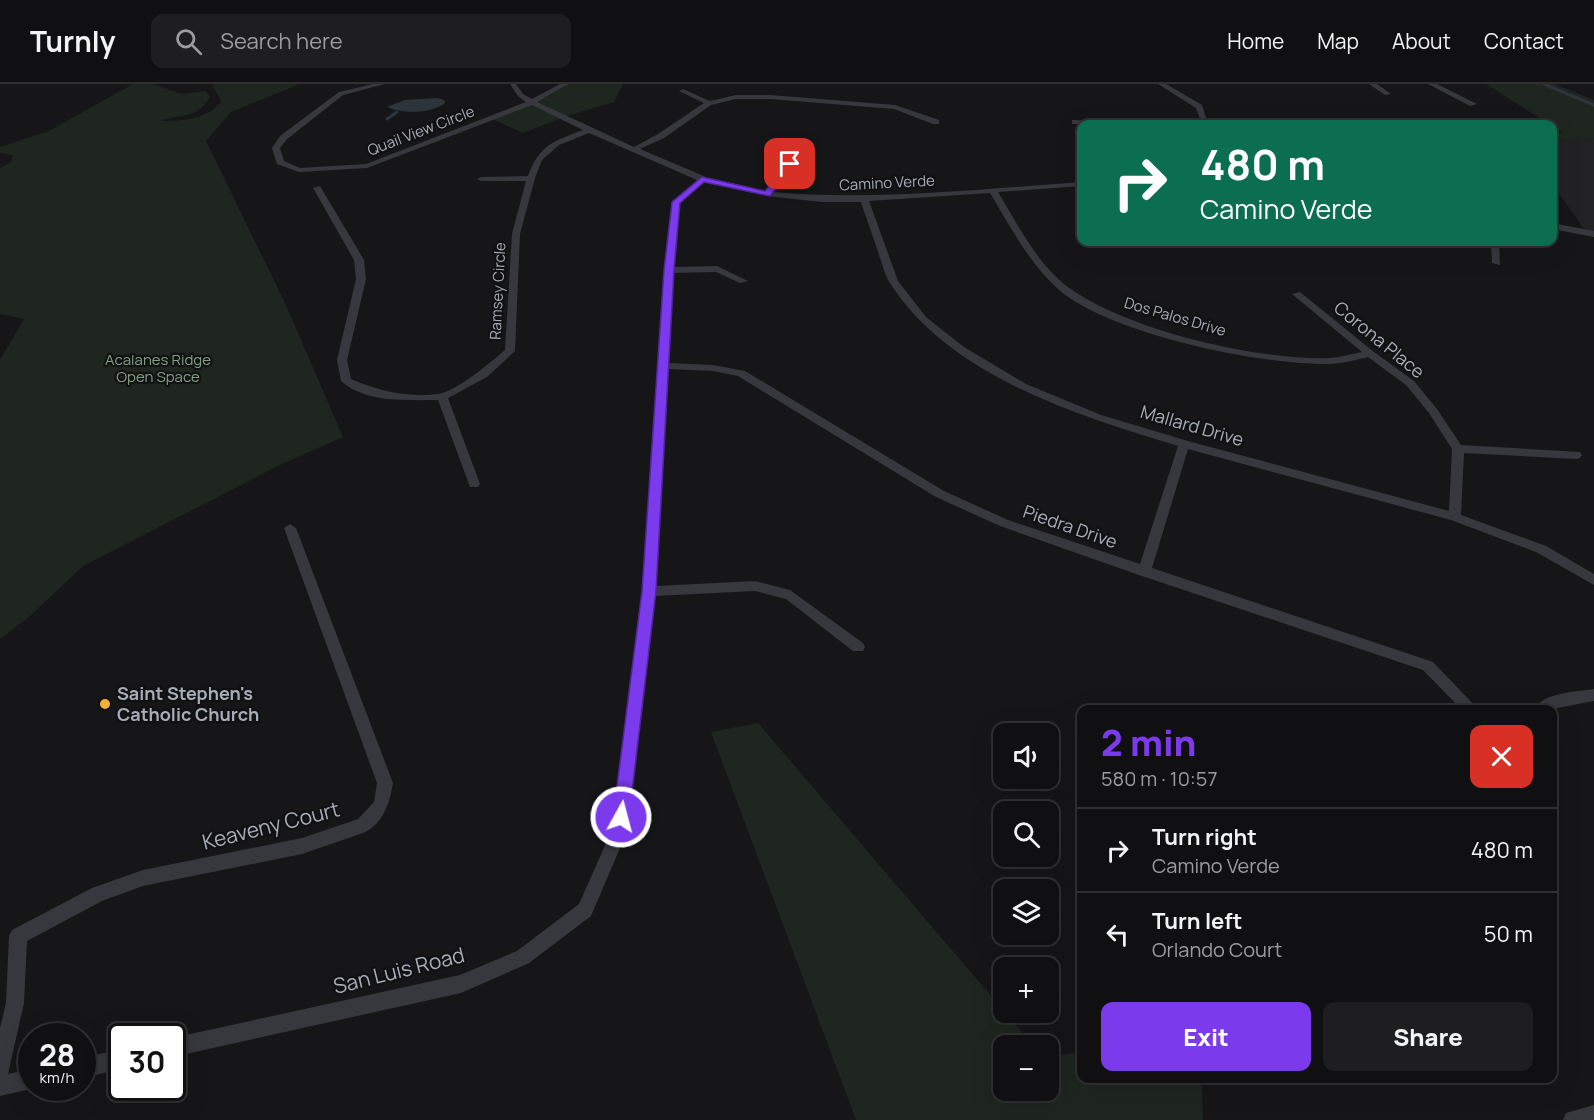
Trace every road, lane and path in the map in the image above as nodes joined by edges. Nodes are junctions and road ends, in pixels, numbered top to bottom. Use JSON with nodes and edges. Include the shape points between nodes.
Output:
{"nodes":[{"id":1,"x":382,"y":84,"type":"edge"},
{"id":2,"x":565,"y":84,"type":"edge"},
{"id":3,"x":1161,"y":84,"type":"edge"},
{"id":4,"x":1372,"y":84,"type":"edge"},
{"id":5,"x":1431,"y":84,"type":"edge"},
{"id":6,"x":513,"y":85,"type":"edge"},
{"id":7,"x":683,"y":91,"type":"dead end"},
{"id":8,"x":1387,"y":94,"type":"dead end"},
{"id":9,"x":532,"y":102,"type":"junction"},
{"id":10,"x":709,"y":104,"type":"junction"},
{"id":11,"x":1473,"y":104,"type":"dead end"},
{"id":12,"x":1204,"y":120,"type":"edge"},
{"id":13,"x":936,"y":122,"type":"dead end"},
{"id":14,"x":589,"y":130,"type":"junction"},
{"id":15,"x":635,"y":149,"type":"junction"},
{"id":16,"x":790,"y":164,"type":"dead end"},
{"id":17,"x":531,"y":178,"type":"junction"},
{"id":18,"x":482,"y":179,"type":"dead end"},
{"id":19,"x":702,"y":179,"type":"junction"},
{"id":20,"x":1077,"y":184,"type":"edge"},
{"id":21,"x":317,"y":188,"type":"dead end"},
{"id":22,"x":992,"y":190,"type":"junction"},
{"id":23,"x":767,"y":194,"type":"junction"},
{"id":24,"x":864,"y":199,"type":"junction"},
{"id":25,"x":1557,"y":227,"type":"edge"},
{"id":26,"x":1594,"y":234,"type":"edge"},
{"id":27,"x":1495,"y":246,"type":"edge"},
{"id":28,"x":1497,"y":263,"type":"dead end"},
{"id":29,"x":669,"y":270,"type":"junction"},
{"id":30,"x":743,"y":281,"type":"dead end"},
{"id":31,"x":1297,"y":294,"type":"dead end"},
{"id":32,"x":1370,"y":354,"type":"junction"},
{"id":33,"x":663,"y":366,"type":"junction"},
{"id":34,"x":442,"y":397,"type":"junction"},
{"id":35,"x":1184,"y":444,"type":"junction"},
{"id":36,"x":1458,"y":449,"type":"junction"},
{"id":37,"x":1576,"y":455,"type":"dead end"},
{"id":38,"x":474,"y":484,"type":"dead end"},
{"id":39,"x":1455,"y":517,"type":"junction"},
{"id":40,"x":290,"y":528,"type":"dead end"},
{"id":41,"x":1144,"y":572,"type":"junction"},
{"id":42,"x":1594,"y":580,"type":"edge"},
{"id":43,"x":649,"y":591,"type":"junction"},
{"id":44,"x":858,"y":647,"type":"dead end"},
{"id":45,"x":1594,"y":695,"type":"edge"},
{"id":46,"x":1467,"y":705,"type":"edge"},
{"id":47,"x":1549,"y":705,"type":"edge"},
{"id":48,"x":186,"y":1045,"type":"edge"},
{"id":49,"x":0,"y":1070,"type":"edge"},
{"id":50,"x":18,"y":1082,"type":"edge"},
{"id":51,"x":0,"y":1086,"type":"edge"},
{"id":52,"x":1594,"y":1115,"type":"edge"},
{"id":53,"x":1573,"y":1120,"type":"edge"}],
"edges":[{"from":1,"to":9,"type":"street","name":"Quail View Circle","via":[[341,93],[283,138],[276,148],[280,162],[299,170],[367,166]]},
{"from":2,"to":9,"type":"street"},
{"from":3,"to":12,"type":"street","via":[[1199,107]]},
{"from":4,"to":8,"type":"street"},
{"from":5,"to":11,"type":"street"},
{"from":6,"to":9,"type":"street","name":"Camino Verde"},
{"from":7,"to":10,"type":"street"},
{"from":9,"to":14,"type":"street","name":"Camino Verde"},
{"from":10,"to":13,"type":"street","via":[[736,97],[895,107]]},
{"from":10,"to":15,"type":"street"},
{"from":14,"to":15,"type":"street","name":"Camino Verde"},
{"from":14,"to":17,"type":"street","name":"Ramsey Circle","via":[[556,143],[538,159]]},
{"from":15,"to":19,"type":"street","name":"Camino Verde"},
{"from":16,"to":23,"type":"street"},
{"from":17,"to":18,"type":"street"},
{"from":17,"to":34,"type":"street","name":"Ramsey Circle","via":[[516,234],[510,351],[483,375]]},
{"from":19,"to":23,"type":"street","name":"Camino Verde"},
{"from":19,"to":29,"type":"street","name":"San Luis Road","via":[[676,202]]},
{"from":20,"to":22,"type":"street","name":"Camino Verde"},
{"from":21,"to":34,"type":"street","name":"Ramsey Circle","via":[[359,260],[361,279],[342,360],[346,381],[394,396]]},
{"from":22,"to":24,"type":"street","name":"Camino Verde"},
{"from":22,"to":32,"type":"street","name":"Dos Palos Drive","via":[[1040,264],[1065,290],[1093,306],[1138,325],[1272,358],[1329,361]]},
{"from":23,"to":24,"type":"street","name":"Camino Verde"},
{"from":24,"to":35,"type":"street","name":"Mallard Drive","via":[[893,281],[922,319],[960,349],[1033,390],[1097,417]]},
{"from":25,"to":26,"type":"street"},
{"from":27,"to":28,"type":"street"},
{"from":29,"to":30,"type":"street","via":[[717,269]]},
{"from":29,"to":33,"type":"street","name":"San Luis Road"},
{"from":31,"to":32,"type":"street","name":"Corona Place"},
{"from":32,"to":36,"type":"street","name":"Corona Place","via":[[1410,383]]},
{"from":33,"to":41,"type":"street","name":"Piedra Drive","via":[[741,373],[940,494],[1004,523]]},
{"from":33,"to":43,"type":"street","name":"San Luis Road"},
{"from":34,"to":38,"type":"street"},
{"from":35,"to":39,"type":"street","name":"Mallard Drive"},
{"from":35,"to":41,"type":"street"},
{"from":36,"to":37,"type":"street"},
{"from":36,"to":39,"type":"street"},
{"from":39,"to":42,"type":"street","name":"Mallard Drive","via":[[1540,549]]},
{"from":40,"to":49,"type":"street","name":"Keaveny Court","via":[[385,783],[381,805],[363,825],[302,846],[143,878],[98,894],[18,936],[15,1004]]},
{"from":41,"to":46,"type":"street","name":"Piedra Drive","via":[[1428,666]]},
{"from":43,"to":44,"type":"street","via":[[755,586],[790,595]]},
{"from":43,"to":48,"type":"street","name":"San Luis Road","via":[[621,817],[615,841],[585,910],[523,957],[461,984]]},
{"from":45,"to":47,"type":"street"},
{"from":50,"to":51,"type":"street"},
{"from":52,"to":53,"type":"street"}]}
